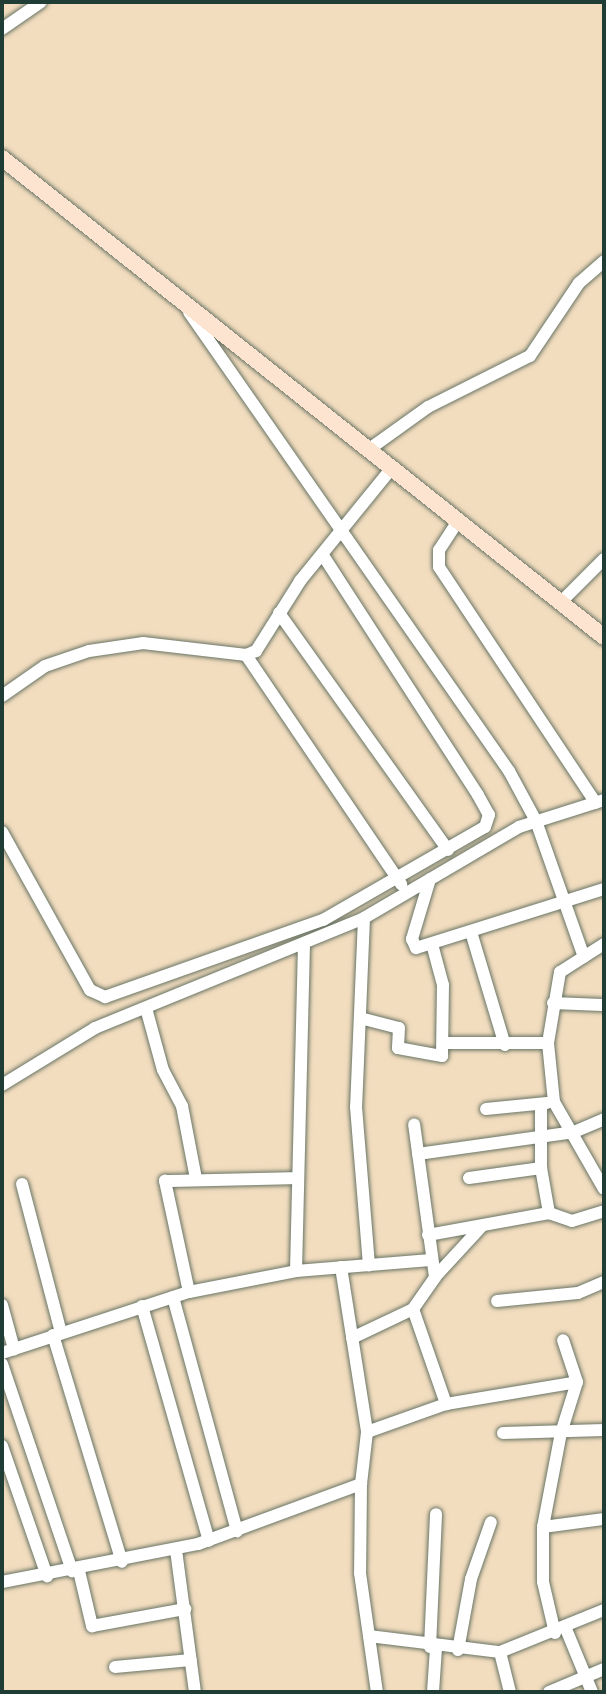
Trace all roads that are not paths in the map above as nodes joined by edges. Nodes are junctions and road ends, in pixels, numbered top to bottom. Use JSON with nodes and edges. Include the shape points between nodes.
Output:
{"nodes":[{"id":1,"x":41,"y":2,"type":"edge"},
{"id":2,"x":2,"y":29,"type":"edge"},
{"id":3,"x":2,"y":158,"type":"edge"},
{"id":4,"x":604,"y":261,"type":"edge"},
{"id":5,"x":179,"y":296,"type":"junction"},
{"id":6,"x":368,"y":450,"type":"junction"},
{"id":7,"x":391,"y":469,"type":"junction"},
{"id":8,"x":458,"y":521,"type":"junction"},
{"id":9,"x":340,"y":532,"type":"junction"},
{"id":10,"x":322,"y":554,"type":"junction"},
{"id":11,"x":604,"y":559,"type":"edge"},
{"id":12,"x":561,"y":602,"type":"junction"},
{"id":13,"x":279,"y":613,"type":"junction"},
{"id":14,"x":604,"y":637,"type":"edge"},
{"id":15,"x":246,"y":655,"type":"junction"},
{"id":16,"x":2,"y":696,"type":"edge"},
{"id":17,"x":600,"y":801,"type":"edge"},
{"id":18,"x":536,"y":821,"type":"junction"},
{"id":19,"x":2,"y":832,"type":"edge"},
{"id":20,"x":448,"y":850,"type":"junction"},
{"id":21,"x":398,"y":879,"type":"junction"},
{"id":22,"x":430,"y":879,"type":"junction"},
{"id":23,"x":604,"y":889,"type":"edge"},
{"id":24,"x":407,"y":893,"type":"junction"},
{"id":25,"x":566,"y":900,"type":"junction"},
{"id":26,"x":364,"y":918,"type":"junction"},
{"id":27,"x":471,"y":932,"type":"junction"},
{"id":28,"x":432,"y":944,"type":"junction"},
{"id":29,"x":604,"y":944,"type":"edge"},
{"id":30,"x":304,"y":945,"type":"junction"},
{"id":31,"x":584,"y":957,"type":"junction"},
{"id":32,"x":553,"y":1003,"type":"junction"},
{"id":33,"x":602,"y":1005,"type":"dead end"},
{"id":34,"x":146,"y":1008,"type":"junction"},
{"id":35,"x":360,"y":1018,"type":"junction"},
{"id":36,"x":444,"y":1043,"type":"junction"},
{"id":37,"x":548,"y":1043,"type":"junction"},
{"id":38,"x":505,"y":1045,"type":"junction"},
{"id":39,"x":2,"y":1085,"type":"edge"},
{"id":40,"x":547,"y":1103,"type":"junction"},
{"id":41,"x":486,"y":1109,"type":"dead end"},
{"id":42,"x":604,"y":1119,"type":"edge"},
{"id":43,"x":414,"y":1124,"type":"dead end"},
{"id":44,"x":574,"y":1132,"type":"junction"},
{"id":45,"x":539,"y":1138,"type":"junction"},
{"id":46,"x":418,"y":1154,"type":"junction"},
{"id":47,"x":541,"y":1168,"type":"junction"},
{"id":48,"x":600,"y":1172,"type":"edge"},
{"id":49,"x":295,"y":1178,"type":"junction"},
{"id":50,"x":469,"y":1178,"type":"dead end"},
{"id":51,"x":196,"y":1179,"type":"junction"},
{"id":52,"x":22,"y":1184,"type":"dead end"},
{"id":53,"x":604,"y":1189,"type":"edge"},
{"id":54,"x":604,"y":1211,"type":"edge"},
{"id":55,"x":549,"y":1213,"type":"junction"},
{"id":56,"x":482,"y":1226,"type":"junction"},
{"id":57,"x":428,"y":1235,"type":"junction"},
{"id":58,"x":431,"y":1260,"type":"junction"},
{"id":59,"x":369,"y":1265,"type":"junction"},
{"id":60,"x":341,"y":1267,"type":"junction"},
{"id":61,"x":296,"y":1271,"type":"junction"},
{"id":62,"x":435,"y":1277,"type":"junction"},
{"id":63,"x":604,"y":1282,"type":"edge"},
{"id":64,"x":189,"y":1292,"type":"junction"},
{"id":65,"x":173,"y":1297,"type":"junction"},
{"id":66,"x":497,"y":1301,"type":"dead end"},
{"id":67,"x":2,"y":1305,"type":"edge"},
{"id":68,"x":142,"y":1306,"type":"junction"},
{"id":69,"x":413,"y":1309,"type":"junction"},
{"id":70,"x":57,"y":1334,"type":"junction"},
{"id":71,"x":352,"y":1338,"type":"junction"},
{"id":72,"x":563,"y":1340,"type":"dead end"},
{"id":73,"x":8,"y":1351,"type":"edge"},
{"id":74,"x":2,"y":1364,"type":"edge"},
{"id":75,"x":577,"y":1382,"type":"junction"},
{"id":76,"x":446,"y":1404,"type":"junction"},
{"id":77,"x":604,"y":1430,"type":"edge"},
{"id":78,"x":367,"y":1432,"type":"junction"},
{"id":79,"x":503,"y":1433,"type":"dead end"},
{"id":80,"x":561,"y":1433,"type":"junction"},
{"id":81,"x":2,"y":1446,"type":"edge"},
{"id":82,"x":361,"y":1484,"type":"junction"},
{"id":83,"x":436,"y":1514,"type":"dead end"},
{"id":84,"x":604,"y":1519,"type":"edge"},
{"id":85,"x":491,"y":1522,"type":"dead end"},
{"id":86,"x":543,"y":1527,"type":"junction"},
{"id":87,"x":237,"y":1531,"type":"junction"},
{"id":88,"x":209,"y":1541,"type":"junction"},
{"id":89,"x":176,"y":1550,"type":"junction"},
{"id":90,"x":122,"y":1562,"type":"junction"},
{"id":91,"x":76,"y":1571,"type":"junction"},
{"id":92,"x":47,"y":1576,"type":"junction"},
{"id":93,"x":2,"y":1582,"type":"edge"},
{"id":94,"x":185,"y":1609,"type":"junction"},
{"id":95,"x":604,"y":1610,"type":"edge"},
{"id":96,"x":560,"y":1631,"type":"junction"},
{"id":97,"x":369,"y":1636,"type":"junction"},
{"id":98,"x":433,"y":1647,"type":"junction"},
{"id":99,"x":458,"y":1650,"type":"junction"},
{"id":100,"x":500,"y":1652,"type":"junction"},
{"id":101,"x":191,"y":1660,"type":"junction"},
{"id":102,"x":115,"y":1667,"type":"dead end"},
{"id":103,"x":604,"y":1669,"type":"edge"},
{"id":104,"x":585,"y":1676,"type":"junction"},
{"id":105,"x":195,"y":1692,"type":"edge"},
{"id":106,"x":377,"y":1692,"type":"edge"},
{"id":107,"x":433,"y":1692,"type":"edge"},
{"id":108,"x":510,"y":1692,"type":"edge"},
{"id":109,"x":549,"y":1692,"type":"edge"},
{"id":110,"x":592,"y":1692,"type":"edge"}],
"edges":[{"from":1,"to":2,"type":"street"},
{"from":3,"to":5,"type":"street"},
{"from":4,"to":6,"type":"street","via":[[579,283],[530,356],[428,407]]},
{"from":5,"to":6,"type":"street"},
{"from":5,"to":9,"type":"street"},
{"from":6,"to":7,"type":"street"},
{"from":7,"to":8,"type":"street"},
{"from":7,"to":9,"type":"street"},
{"from":8,"to":12,"type":"street"},
{"from":8,"to":17,"type":"street","via":[[439,550],[439,567]]},
{"from":9,"to":10,"type":"street"},
{"from":9,"to":18,"type":"street","via":[[493,747]]},
{"from":10,"to":13,"type":"street"},
{"from":10,"to":20,"type":"street","via":[[489,815],[485,827]]},
{"from":11,"to":12,"type":"street"},
{"from":12,"to":14,"type":"street"},
{"from":13,"to":15,"type":"street","via":[[260,648]]},
{"from":13,"to":20,"type":"street"},
{"from":15,"to":16,"type":"street","via":[[176,643],[89,651],[45,666]]},
{"from":15,"to":21,"type":"street"},
{"from":17,"to":18,"type":"street"},
{"from":18,"to":22,"type":"street"},
{"from":18,"to":25,"type":"street"},
{"from":19,"to":21,"type":"street","via":[[90,990],[105,997],[323,920]]},
{"from":20,"to":21,"type":"street"},
{"from":21,"to":24,"type":"street"},
{"from":22,"to":24,"type":"street"},
{"from":22,"to":28,"type":"street","via":[[412,939],[416,948]]},
{"from":23,"to":25,"type":"street"},
{"from":24,"to":26,"type":"street"},
{"from":25,"to":27,"type":"street"},
{"from":25,"to":31,"type":"street"},
{"from":26,"to":30,"type":"street"},
{"from":26,"to":35,"type":"street"},
{"from":27,"to":28,"type":"street"},
{"from":27,"to":38,"type":"street"},
{"from":28,"to":36,"type":"street","via":[[443,985]]},
{"from":29,"to":31,"type":"street"},
{"from":30,"to":34,"type":"street"},
{"from":30,"to":49,"type":"street"},
{"from":31,"to":32,"type":"street","via":[[560,972]]},
{"from":32,"to":33,"type":"street"},
{"from":32,"to":37,"type":"street"},
{"from":34,"to":39,"type":"street","via":[[95,1028]]},
{"from":34,"to":51,"type":"street","via":[[163,1070],[182,1106]]},
{"from":35,"to":36,"type":"street","via":[[399,1028],[398,1048],[441,1056]]},
{"from":35,"to":59,"type":"street","via":[[357,1141]]},
{"from":36,"to":38,"type":"street"},
{"from":37,"to":38,"type":"street"},
{"from":37,"to":40,"type":"street"},
{"from":40,"to":41,"type":"street"},
{"from":40,"to":44,"type":"street"},
{"from":40,"to":45,"type":"street"},
{"from":42,"to":44,"type":"street"},
{"from":43,"to":46,"type":"street"},
{"from":44,"to":45,"type":"street"},
{"from":44,"to":48,"type":"street"},
{"from":45,"to":46,"type":"street"},
{"from":45,"to":47,"type":"street"},
{"from":46,"to":57,"type":"street"},
{"from":47,"to":50,"type":"street"},
{"from":47,"to":55,"type":"street"},
{"from":48,"to":53,"type":"street"},
{"from":49,"to":51,"type":"street"},
{"from":49,"to":61,"type":"street"},
{"from":51,"to":64,"type":"street","via":[[167,1180],[163,1187]]},
{"from":52,"to":70,"type":"street"},
{"from":54,"to":55,"type":"street","via":[[572,1221]]},
{"from":55,"to":56,"type":"street"},
{"from":56,"to":57,"type":"street"},
{"from":56,"to":62,"type":"street"},
{"from":57,"to":58,"type":"street"},
{"from":58,"to":59,"type":"street"},
{"from":58,"to":62,"type":"street"},
{"from":59,"to":60,"type":"street"},
{"from":60,"to":61,"type":"street"},
{"from":60,"to":71,"type":"street"},
{"from":61,"to":64,"type":"street"},
{"from":62,"to":69,"type":"street"},
{"from":63,"to":66,"type":"street","via":[[578,1293]]},
{"from":64,"to":65,"type":"street"},
{"from":65,"to":68,"type":"street"},
{"from":65,"to":87,"type":"street"},
{"from":67,"to":73,"type":"street"},
{"from":68,"to":70,"type":"street"},
{"from":68,"to":88,"type":"street"},
{"from":69,"to":71,"type":"street"},
{"from":69,"to":76,"type":"street"},
{"from":70,"to":73,"type":"street"},
{"from":70,"to":90,"type":"street"},
{"from":71,"to":78,"type":"street"},
{"from":72,"to":75,"type":"street"},
{"from":74,"to":91,"type":"street"},
{"from":75,"to":76,"type":"street"},
{"from":75,"to":80,"type":"street","via":[[576,1401]]},
{"from":76,"to":78,"type":"street"},
{"from":77,"to":80,"type":"street"},
{"from":78,"to":82,"type":"street"},
{"from":79,"to":80,"type":"street"},
{"from":80,"to":86,"type":"street"},
{"from":81,"to":92,"type":"street"},
{"from":82,"to":87,"type":"street"},
{"from":82,"to":97,"type":"street","via":[[359,1556]]},
{"from":83,"to":98,"type":"street"},
{"from":84,"to":86,"type":"street"},
{"from":85,"to":99,"type":"street","via":[[471,1579]]},
{"from":86,"to":96,"type":"street","via":[[543,1582]]},
{"from":87,"to":88,"type":"street"},
{"from":88,"to":89,"type":"street"},
{"from":89,"to":90,"type":"street"},
{"from":89,"to":94,"type":"street"},
{"from":90,"to":91,"type":"street"},
{"from":91,"to":92,"type":"street"},
{"from":91,"to":94,"type":"street","via":[[92,1626]]},
{"from":92,"to":93,"type":"street"},
{"from":94,"to":101,"type":"street"},
{"from":95,"to":96,"type":"street"},
{"from":96,"to":100,"type":"street"},
{"from":96,"to":104,"type":"street"},
{"from":97,"to":98,"type":"street"},
{"from":97,"to":106,"type":"street"},
{"from":98,"to":99,"type":"street"},
{"from":98,"to":107,"type":"street"},
{"from":99,"to":100,"type":"street"},
{"from":100,"to":108,"type":"street"},
{"from":101,"to":102,"type":"street"},
{"from":101,"to":105,"type":"street"},
{"from":103,"to":104,"type":"street"},
{"from":104,"to":109,"type":"street"},
{"from":104,"to":110,"type":"street"}]}
